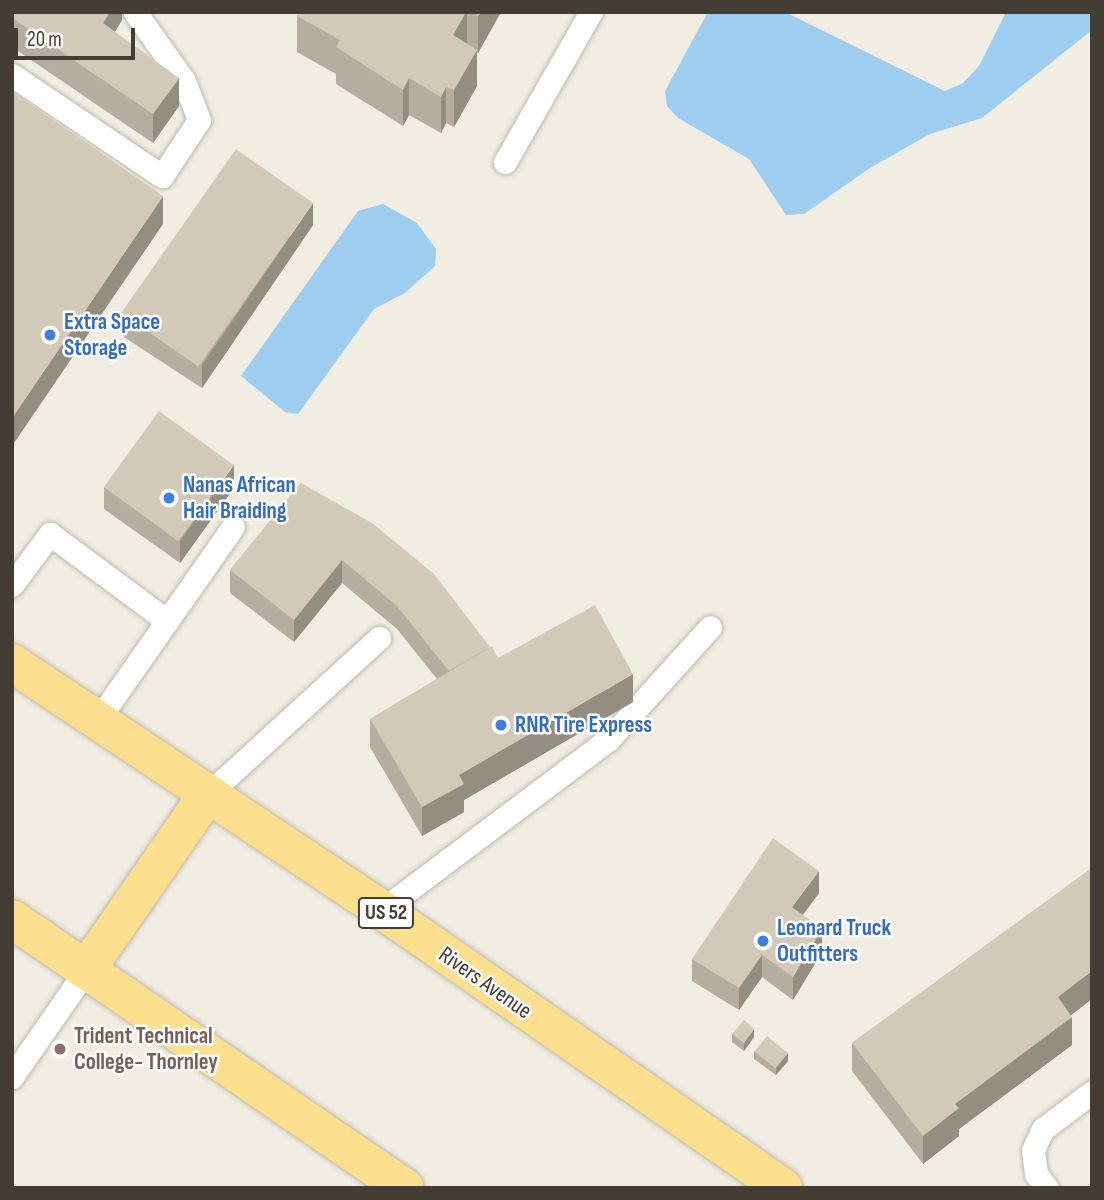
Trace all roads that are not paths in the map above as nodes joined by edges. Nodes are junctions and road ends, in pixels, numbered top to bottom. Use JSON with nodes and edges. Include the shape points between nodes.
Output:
{"nodes":[{"id":1,"x":135,"y":12,"type":"edge"},
{"id":2,"x":591,"y":12,"type":"edge"},
{"id":3,"x":12,"y":75,"type":"edge"},
{"id":4,"x":505,"y":162,"type":"dead end"},
{"id":5,"x":233,"y":527,"type":"dead end"},
{"id":6,"x":12,"y":585,"type":"edge"},
{"id":7,"x":167,"y":621,"type":"junction"},
{"id":8,"x":710,"y":627,"type":"dead end"},
{"id":9,"x":379,"y":638,"type":"dead end"},
{"id":10,"x":12,"y":663,"type":"edge"},
{"id":11,"x":97,"y":721,"type":"junction"},
{"id":12,"x":206,"y":795,"type":"junction"},
{"id":13,"x":382,"y":910,"type":"junction"},
{"id":14,"x":12,"y":919,"type":"edge"},
{"id":15,"x":86,"y":970,"type":"junction"},
{"id":16,"x":12,"y":1077,"type":"edge"},
{"id":17,"x":1092,"y":1092,"type":"edge"},
{"id":18,"x":405,"y":1188,"type":"edge"},
{"id":19,"x":783,"y":1188,"type":"edge"},
{"id":20,"x":1047,"y":1188,"type":"edge"}],
"edges":[{"from":1,"to":3,"type":"lane","via":[[184,81],[198,121],[162,176]]},
{"from":2,"to":4,"type":"lane"},
{"from":5,"to":7,"type":"lane"},
{"from":6,"to":7,"type":"lane","via":[[50,534]]},
{"from":7,"to":11,"type":"lane"},
{"from":8,"to":13,"type":"lane","via":[[608,740]]},
{"from":9,"to":12,"type":"lane"},
{"from":10,"to":11,"type":"main road","name":"Rivers Avenue","number":"US 52"},
{"from":11,"to":12,"type":"main road","name":"Rivers Avenue","number":"US 52"},
{"from":12,"to":13,"type":"main road","name":"Rivers Avenue","number":"US 52"},
{"from":12,"to":15,"type":"main road"},
{"from":13,"to":19,"type":"main road","name":"Rivers Avenue","number":"US 52"},
{"from":14,"to":15,"type":"main road"},
{"from":15,"to":16,"type":"lane"},
{"from":15,"to":18,"type":"main road"},
{"from":17,"to":20,"type":"lane","via":[[1043,1129],[1033,1150],[1037,1174]]}]}
